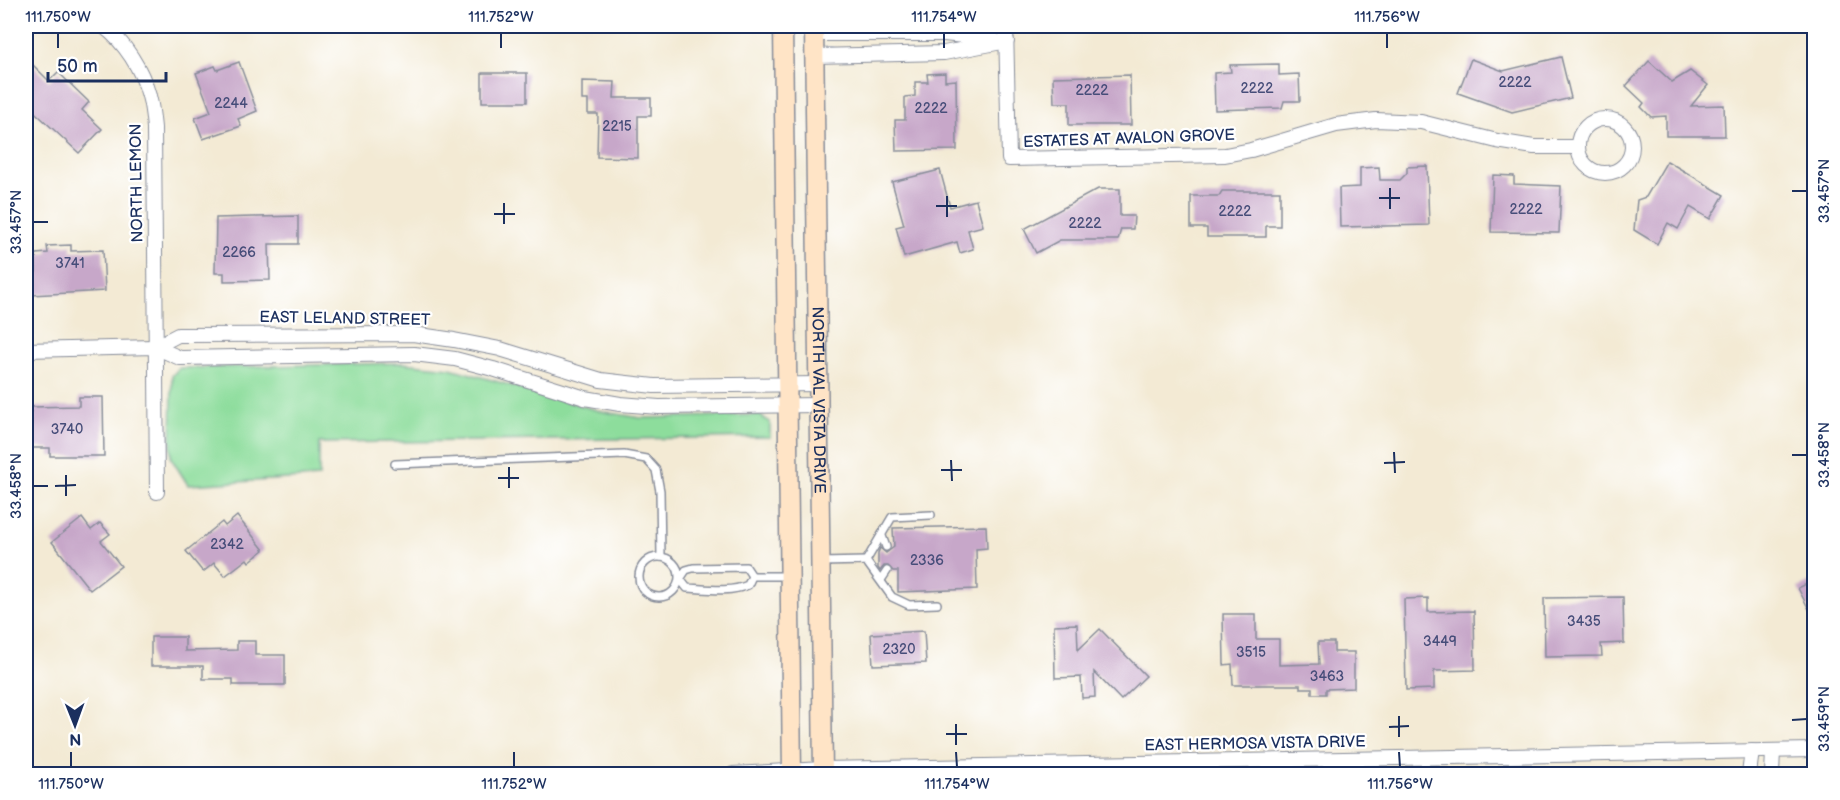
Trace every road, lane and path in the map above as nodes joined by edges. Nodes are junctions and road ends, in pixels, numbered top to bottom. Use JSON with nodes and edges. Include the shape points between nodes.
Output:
{"nodes":[{"id":1,"x":783,"y":26,"type":"edge"},
{"id":2,"x":1006,"y":26,"type":"edge"},
{"id":3,"x":109,"y":27,"type":"edge"},
{"id":4,"x":814,"y":30,"type":"edge"},
{"id":5,"x":877,"y":34,"type":"junction"},
{"id":6,"x":1006,"y":41,"type":"junction"},
{"id":7,"x":879,"y":54,"type":"junction"},
{"id":8,"x":814,"y":56,"type":"junction"},
{"id":9,"x":1577,"y":147,"type":"junction"},
{"id":10,"x":155,"y":347,"type":"junction"},
{"id":11,"x":26,"y":350,"type":"edge"},
{"id":12,"x":787,"y":384,"type":"junction"},
{"id":13,"x":819,"y":384,"type":"junction"},
{"id":14,"x":787,"y":405,"type":"junction"},
{"id":15,"x":820,"y":405,"type":"junction"},
{"id":16,"x":395,"y":464,"type":"dead end"},
{"id":17,"x":157,"y":492,"type":"dead end"},
{"id":18,"x":931,"y":515,"type":"dead end"},
{"id":19,"x":882,"y":536,"type":"junction"},
{"id":20,"x":886,"y":547,"type":"dead end"},
{"id":21,"x":661,"y":557,"type":"junction"},
{"id":22,"x":866,"y":561,"type":"junction"},
{"id":23,"x":821,"y":562,"type":"junction"},
{"id":24,"x":887,"y":571,"type":"dead end"},
{"id":25,"x":752,"y":576,"type":"junction"},
{"id":26,"x":789,"y":576,"type":"junction"},
{"id":27,"x":680,"y":579,"type":"junction"},
{"id":28,"x":881,"y":580,"type":"junction"},
{"id":29,"x":937,"y":604,"type":"dead end"},
{"id":30,"x":1815,"y":750,"type":"edge"},
{"id":31,"x":1752,"y":751,"type":"junction"},
{"id":32,"x":1773,"y":751,"type":"junction"},
{"id":33,"x":792,"y":772,"type":"edge"},
{"id":34,"x":823,"y":772,"type":"edge"},
{"id":35,"x":733,"y":774,"type":"edge"},
{"id":36,"x":1749,"y":774,"type":"edge"},
{"id":37,"x":1772,"y":774,"type":"edge"}],
"edges":[{"from":1,"to":12,"type":"main road","name":"NORTH VAL VISTA DRIVE"},
{"from":2,"to":6,"type":"street","name":"ESTATES AT AVALON GROVE"},
{"from":3,"to":10,"type":"street","name":"NORTH LEMON","via":[[140,71],[150,97],[154,128]]},
{"from":4,"to":5,"type":"street"},
{"from":4,"to":8,"type":"main road","name":"NORTH VAL VISTA DRIVE"},
{"from":5,"to":6,"type":"street","via":[[944,34]]},
{"from":5,"to":7,"type":"street"},
{"from":6,"to":7,"type":"street","via":[[944,52]]},
{"from":6,"to":9,"type":"street","name":"ESTATES AT AVALON GROVE","via":[[1009,159],[1225,155],[1336,125],[1376,120],[1421,122],[1533,147]]},
{"from":7,"to":8,"type":"street"},
{"from":8,"to":13,"type":"main road","name":"NORTH VAL VISTA DRIVE"},
{"from":9,"to":9,"type":"street","via":[[1583,164],[1606,174],[1623,167],[1629,159],[1632,141],[1622,125],[1605,119],[1588,124]]},
{"from":10,"to":11,"type":"street","name":"EAST LELAND STREET"},
{"from":10,"to":12,"type":"street","name":"EAST LELAND STREET","via":[[178,335],[413,334],[500,349],[600,380],[654,386]]},
{"from":10,"to":14,"type":"street","name":"EAST LELAND STREET","via":[[180,358],[414,354],[455,359],[585,398],[620,404]]},
{"from":10,"to":17,"type":"street","name":"NORTH LEMON"},
{"from":12,"to":13,"type":"street","name":"EAST LELAND STREET"},
{"from":12,"to":14,"type":"main road","name":"NORTH VAL VISTA DRIVE"},
{"from":13,"to":15,"type":"main road","name":"NORTH VAL VISTA DRIVE"},
{"from":14,"to":15,"type":"street","name":"EAST LELAND STREET"},
{"from":14,"to":26,"type":"main road","name":"NORTH VAL VISTA DRIVE"},
{"from":15,"to":23,"type":"main road","name":"NORTH VAL VISTA DRIVE"},
{"from":16,"to":21,"type":"lane","via":[[624,455],[646,459],[656,470],[660,490]]},
{"from":18,"to":19,"type":"lane","via":[[892,518]]},
{"from":19,"to":20,"type":"lane"},
{"from":19,"to":22,"type":"lane"},
{"from":21,"to":27,"type":"lane","via":[[675,563]]},
{"from":21,"to":27,"type":"lane","via":[[651,558],[641,567],[639,580],[645,591],[664,596],[676,589]]},
{"from":22,"to":23,"type":"lane"},
{"from":22,"to":28,"type":"lane"},
{"from":23,"to":34,"type":"main road","name":"NORTH VAL VISTA DRIVE"},
{"from":24,"to":28,"type":"lane"},
{"from":25,"to":26,"type":"lane"},
{"from":25,"to":27,"type":"lane","via":[[746,567],[693,568]]},
{"from":25,"to":27,"type":"lane","via":[[748,585],[728,590],[687,588]]},
{"from":26,"to":33,"type":"main road","name":"NORTH VAL VISTA DRIVE"},
{"from":28,"to":29,"type":"lane","via":[[892,597],[909,605]]},
{"from":30,"to":32,"type":"street","name":"EAST HERMOSA VISTA DRIVE"},
{"from":31,"to":32,"type":"street","name":"EAST HERMOSA VISTA DRIVE"},
{"from":31,"to":34,"type":"street","name":"EAST HERMOSA VISTA DRIVE"},
{"from":31,"to":36,"type":"street"},
{"from":32,"to":37,"type":"street"},
{"from":33,"to":34,"type":"street","name":"EAST HERMOSA VISTA DRIVE"},
{"from":33,"to":35,"type":"street","name":"EAST HERMOSA VISTA DRIVE"}]}
